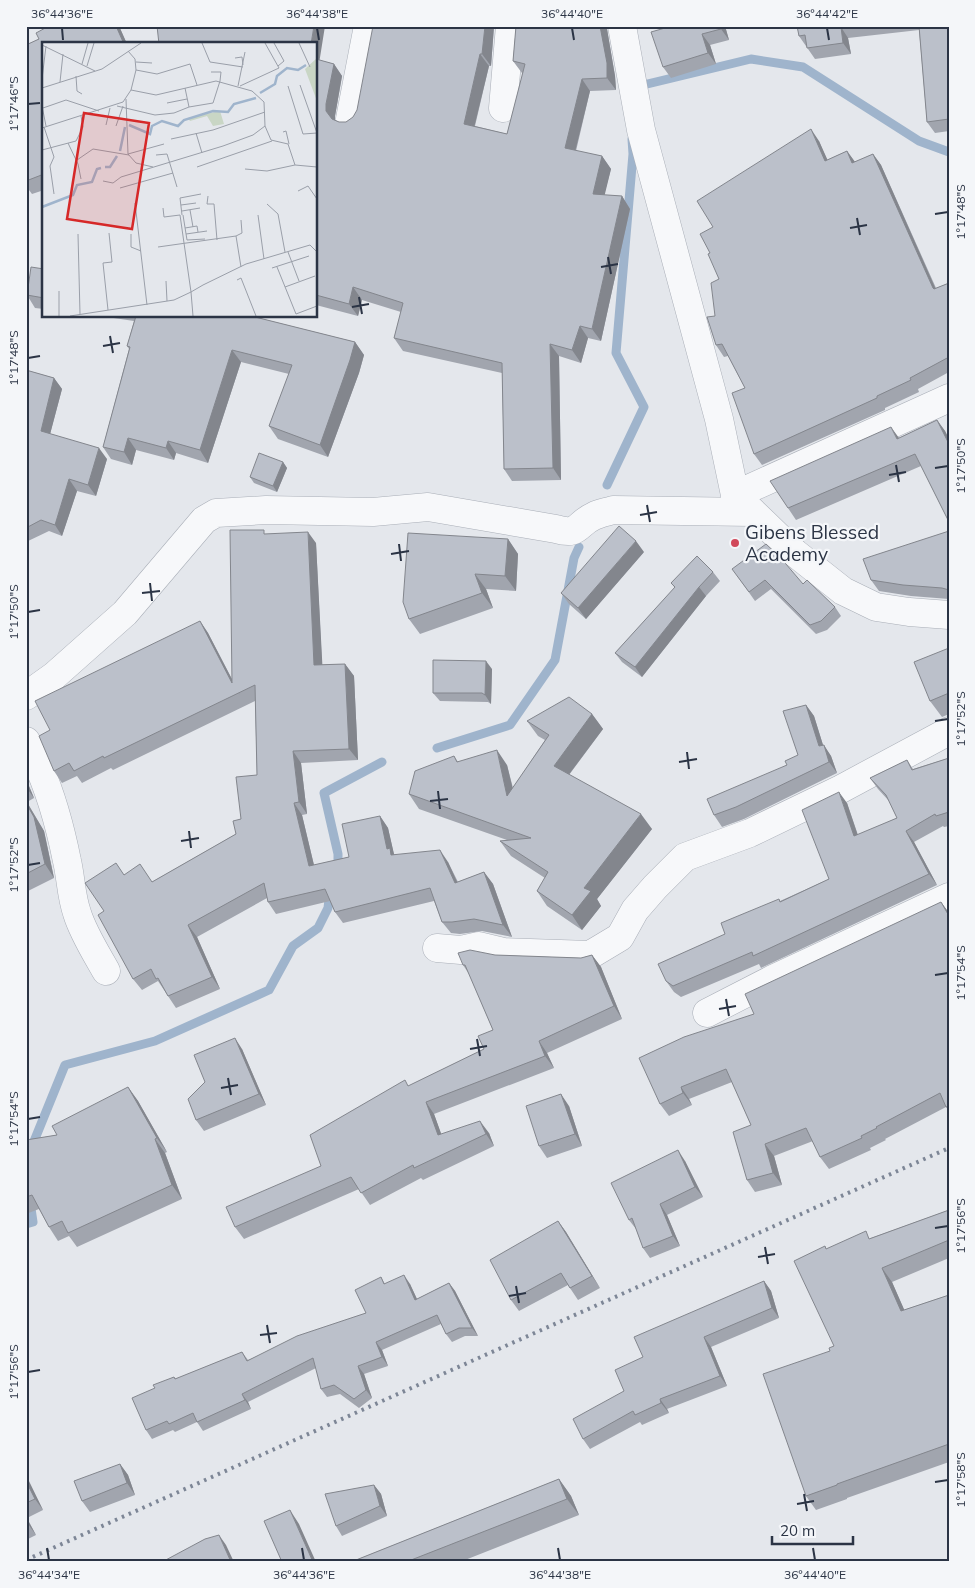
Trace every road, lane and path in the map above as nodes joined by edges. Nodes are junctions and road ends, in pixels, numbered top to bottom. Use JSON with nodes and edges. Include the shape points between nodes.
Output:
{"nodes":[{"id":1,"x":368,"y":26,"type":"edge"},
{"id":2,"x":510,"y":26,"type":"edge"},
{"id":3,"x":622,"y":26,"type":"edge"},
{"id":4,"x":503,"y":108,"type":"dead end"},
{"id":5,"x":350,"y":120,"type":"edge"},
{"id":6,"x":949,"y":398,"type":"edge"},
{"id":7,"x":744,"y":504,"type":"junction"},
{"id":8,"x":949,"y":615,"type":"edge"},
{"id":9,"x":26,"y":696,"type":"edge"},
{"id":10,"x":949,"y":731,"type":"edge"},
{"id":11,"x":26,"y":741,"type":"edge"},
{"id":12,"x":949,"y":897,"type":"edge"},
{"id":13,"x":437,"y":948,"type":"dead end"},
{"id":14,"x":106,"y":971,"type":"dead end"},
{"id":15,"x":707,"y":1013,"type":"dead end"}],
"edges":[{"from":1,"to":5,"type":"street"},
{"from":2,"to":4,"type":"street"},
{"from":3,"to":7,"type":"street","via":[[641,130]]},
{"from":6,"to":7,"type":"street"},
{"from":7,"to":8,"type":"street","via":[[795,553],[843,591],[876,607]]},
{"from":7,"to":9,"type":"street","via":[[613,510],[595,515],[574,531],[567,532],[428,507],[373,512],[266,510],[216,513],[204,520],[125,613],[54,676]]},
{"from":10,"to":13,"type":"street","via":[[750,833],[685,857],[635,910],[620,937],[590,955],[504,952],[479,946],[461,950]]},
{"from":11,"to":14,"type":"street","via":[[49,794],[77,915]]},
{"from":12,"to":15,"type":"street"}]}
